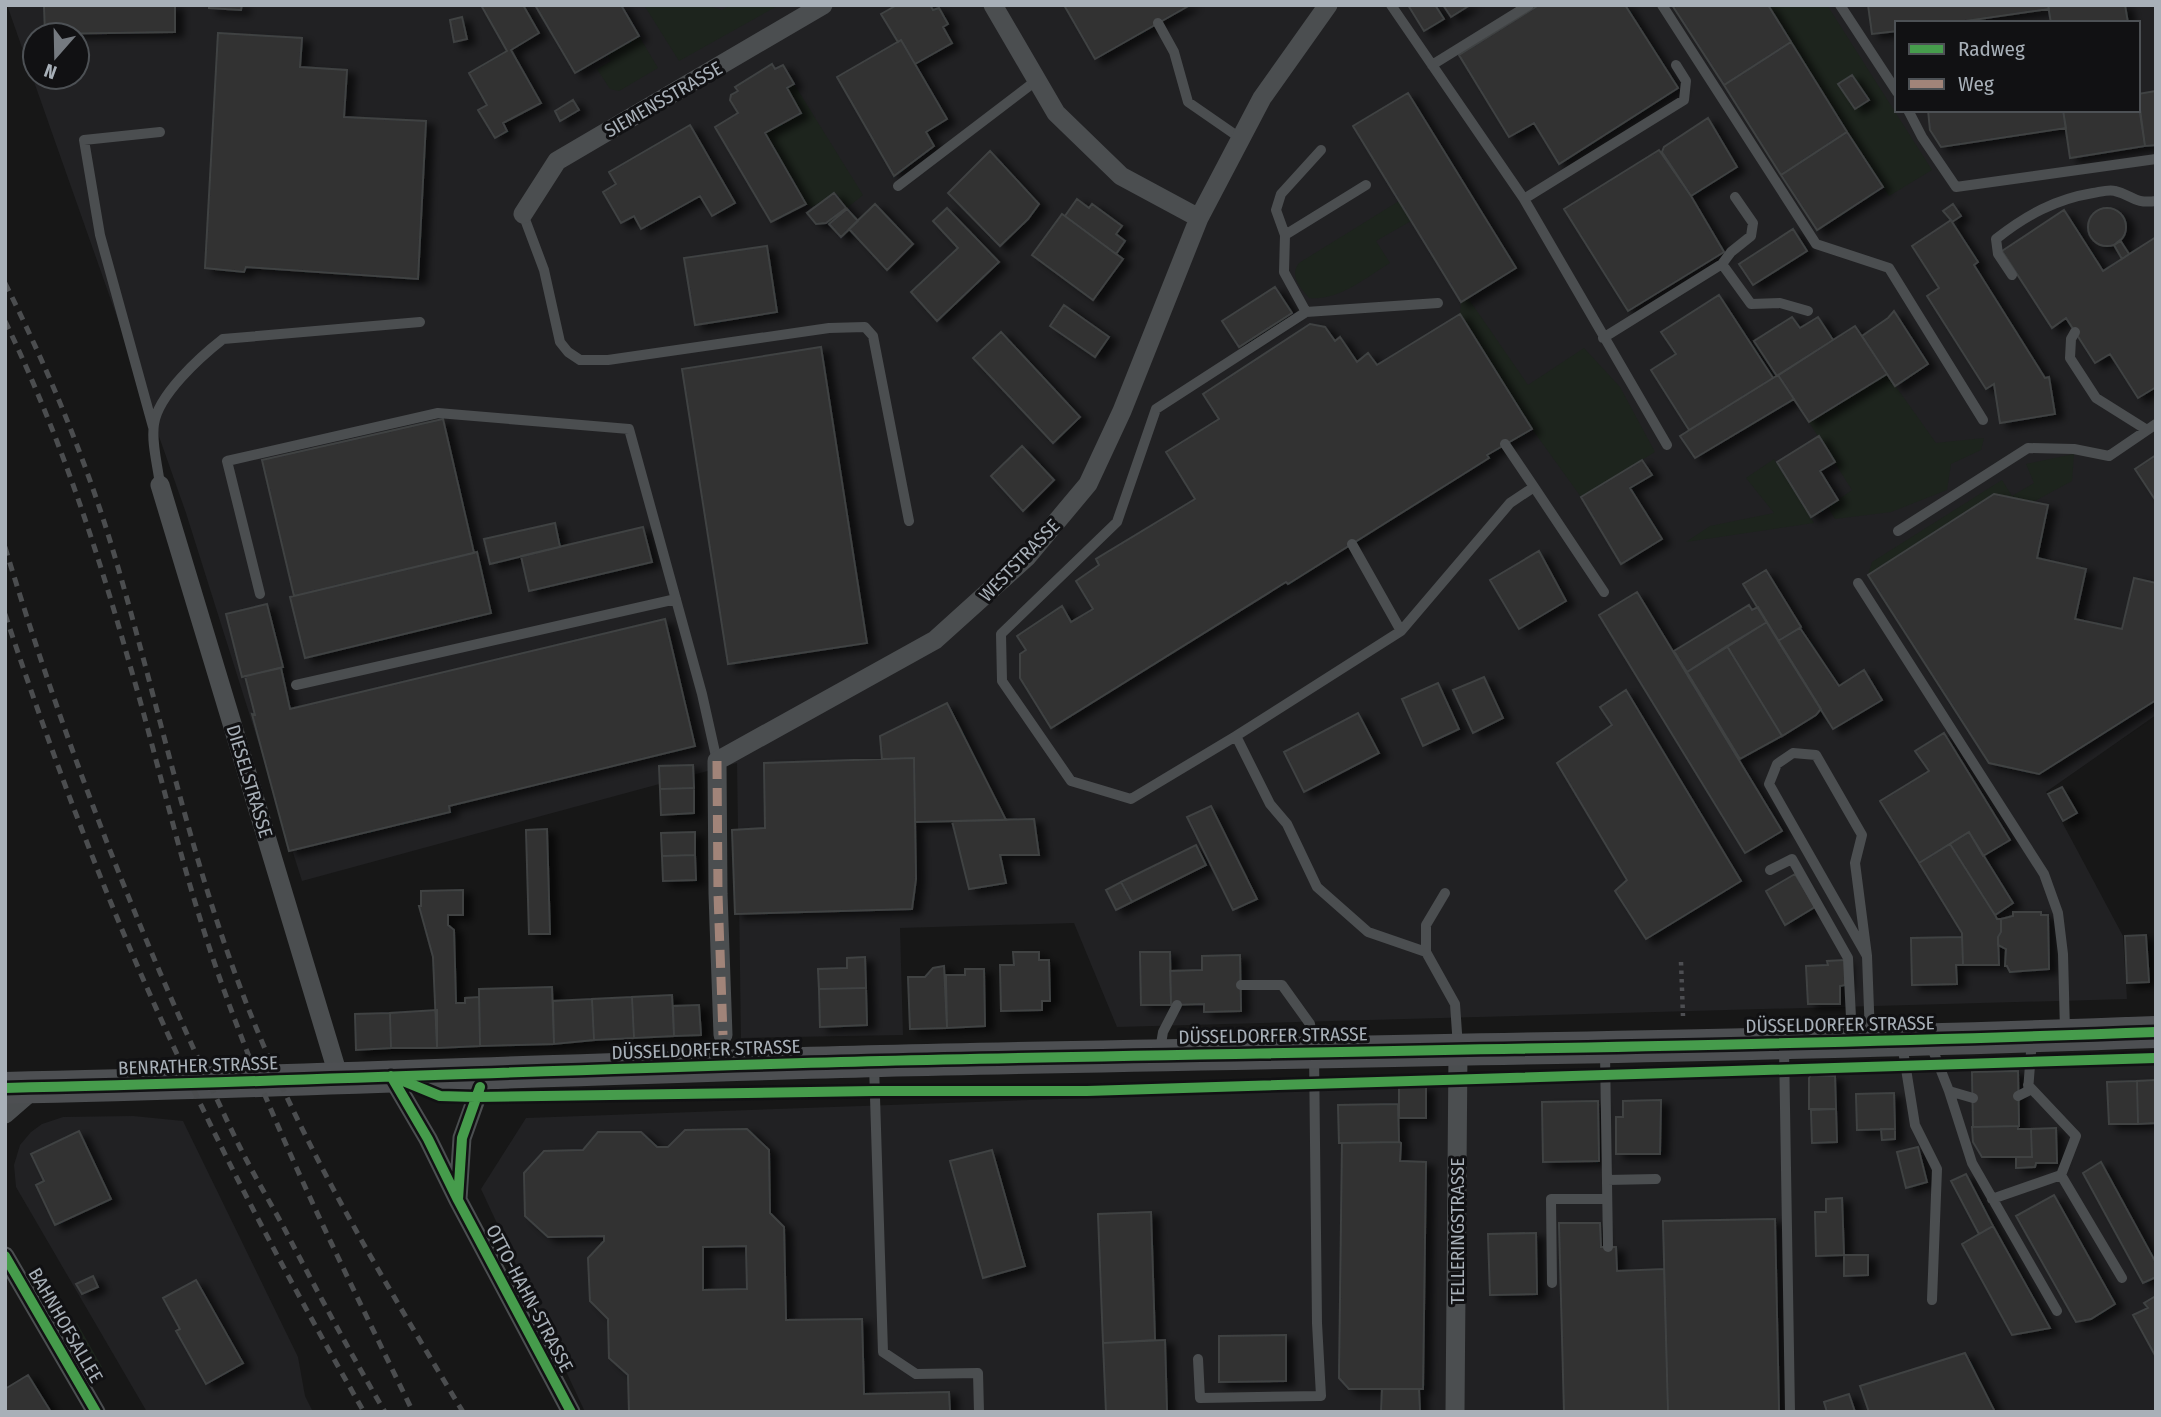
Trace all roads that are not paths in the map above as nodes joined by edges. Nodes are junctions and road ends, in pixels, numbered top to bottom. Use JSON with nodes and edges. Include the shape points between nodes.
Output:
{"nodes":[{"id":1,"x":823,"y":5,"type":"edge"},
{"id":2,"x":993,"y":5,"type":"edge"},
{"id":3,"x":1328,"y":5,"type":"edge"},
{"id":4,"x":1391,"y":5,"type":"edge"},
{"id":5,"x":1529,"y":5,"type":"edge"},
{"id":6,"x":1662,"y":5,"type":"edge"},
{"id":7,"x":1840,"y":5,"type":"edge"},
{"id":8,"x":1158,"y":23,"type":"dead end"},
{"id":9,"x":1432,"y":65,"type":"junction"},
{"id":10,"x":1676,"y":65,"type":"dead end"},
{"id":11,"x":1038,"y":79,"type":"junction"},
{"id":12,"x":1895,"y":89,"type":"edge"},
{"id":13,"x":1909,"y":112,"type":"edge"},
{"id":14,"x":160,"y":132,"type":"dead end"},
{"id":15,"x":1240,"y":138,"type":"junction"},
{"id":16,"x":1321,"y":150,"type":"dead end"},
{"id":17,"x":2156,"y":159,"type":"edge"},
{"id":18,"x":1367,"y":184,"type":"dead end"},
{"id":19,"x":898,"y":186,"type":"dead end"},
{"id":20,"x":1735,"y":197,"type":"dead end"},
{"id":21,"x":1524,"y":199,"type":"junction"},
{"id":22,"x":2156,"y":201,"type":"edge"},
{"id":23,"x":523,"y":214,"type":"joint"},
{"id":24,"x":1199,"y":218,"type":"junction"},
{"id":25,"x":1285,"y":235,"type":"junction"},
{"id":26,"x":1722,"y":264,"type":"junction"},
{"id":27,"x":2012,"y":275,"type":"dead end"},
{"id":28,"x":1438,"y":303,"type":"dead end"},
{"id":29,"x":1808,"y":311,"type":"dead end"},
{"id":30,"x":1306,"y":312,"type":"junction"},
{"id":31,"x":420,"y":322,"type":"dead end"},
{"id":32,"x":2075,"y":332,"type":"dead end"},
{"id":33,"x":1603,"y":338,"type":"junction"},
{"id":34,"x":1983,"y":420,"type":"dead end"},
{"id":35,"x":153,"y":427,"type":"junction"},
{"id":36,"x":2152,"y":427,"type":"edge"},
{"id":37,"x":1505,"y":444,"type":"dead end"},
{"id":38,"x":1667,"y":445,"type":"dead end"},
{"id":39,"x":160,"y":485,"type":"joint"},
{"id":40,"x":1534,"y":487,"type":"junction"},
{"id":41,"x":909,"y":521,"type":"dead end"},
{"id":42,"x":1898,"y":531,"type":"dead end"},
{"id":43,"x":1352,"y":544,"type":"dead end"},
{"id":44,"x":1858,"y":583,"type":"dead end"},
{"id":45,"x":1604,"y":592,"type":"dead end"},
{"id":46,"x":260,"y":594,"type":"dead end"},
{"id":47,"x":676,"y":599,"type":"junction"},
{"id":48,"x":1401,"y":631,"type":"junction"},
{"id":49,"x":296,"y":685,"type":"dead end"},
{"id":50,"x":1236,"y":736,"type":"junction"},
{"id":51,"x":717,"y":761,"type":"junction"},
{"id":52,"x":1770,"y":870,"type":"dead end"},
{"id":53,"x":1445,"y":893,"type":"dead end"},
{"id":54,"x":1426,"y":951,"type":"junction"},
{"id":55,"x":1867,"y":957,"type":"junction"},
{"id":56,"x":1241,"y":985,"type":"dead end"},
{"id":57,"x":1177,"y":1005,"type":"dead end"},
{"id":58,"x":2156,"y":1032,"type":"edge"},
{"id":59,"x":723,"y":1035,"type":"dead end"},
{"id":60,"x":2065,"y":1035,"type":"junction"},
{"id":61,"x":2032,"y":1037,"type":"junction"},
{"id":62,"x":1915,"y":1040,"type":"junction"},
{"id":63,"x":1861,"y":1041,"type":"junction"},
{"id":64,"x":1784,"y":1043,"type":"junction"},
{"id":65,"x":1605,"y":1049,"type":"junction"},
{"id":66,"x":1314,"y":1051,"type":"junction"},
{"id":67,"x":1458,"y":1051,"type":"junction"},
{"id":68,"x":1158,"y":1055,"type":"junction"},
{"id":69,"x":874,"y":1061,"type":"junction"},
{"id":70,"x":485,"y":1074,"type":"junction"},
{"id":71,"x":391,"y":1076,"type":"junction"},
{"id":72,"x":339,"y":1078,"type":"junction"},
{"id":73,"x":2028,"y":1085,"type":"junction"},
{"id":74,"x":37,"y":1087,"type":"junction"},
{"id":75,"x":5,"y":1088,"type":"edge"},
{"id":76,"x":1949,"y":1091,"type":"junction"},
{"id":77,"x":2018,"y":1096,"type":"dead end"},
{"id":78,"x":1973,"y":1098,"type":"dead end"},
{"id":79,"x":5,"y":1114,"type":"edge"},
{"id":80,"x":2061,"y":1175,"type":"junction"},
{"id":81,"x":1656,"y":1179,"type":"dead end"},
{"id":82,"x":1607,"y":1180,"type":"junction"},
{"id":83,"x":1607,"y":1199,"type":"junction"},
{"id":84,"x":1992,"y":1199,"type":"junction"},
{"id":85,"x":457,"y":1200,"type":"junction"},
{"id":86,"x":1608,"y":1247,"type":"dead end"},
{"id":87,"x":5,"y":1256,"type":"edge"},
{"id":88,"x":2122,"y":1278,"type":"dead end"},
{"id":89,"x":1552,"y":1283,"type":"dead end"},
{"id":90,"x":1932,"y":1300,"type":"dead end"},
{"id":91,"x":2057,"y":1311,"type":"dead end"},
{"id":92,"x":1198,"y":1359,"type":"dead end"},
{"id":93,"x":96,"y":1412,"type":"edge"},
{"id":94,"x":571,"y":1412,"type":"edge"},
{"id":95,"x":979,"y":1412,"type":"edge"},
{"id":96,"x":1455,"y":1412,"type":"edge"},
{"id":97,"x":1790,"y":1412,"type":"edge"}],
"edges":[{"from":1,"to":23,"type":"street","name":"SIEMENSSTRASSE","via":[[556,161]]},
{"from":2,"to":11,"type":"street"},
{"from":3,"to":15,"type":"street","name":"WESTSTRASSE","via":[[1262,98]]},
{"from":4,"to":9,"type":"lane"},
{"from":5,"to":9,"type":"lane"},
{"from":6,"to":34,"type":"lane","via":[[1816,244],[1889,268]]},
{"from":7,"to":12,"type":"lane"},
{"from":8,"to":15,"type":"lane","via":[[1174,52],[1188,102]]},
{"from":9,"to":21,"type":"lane"},
{"from":10,"to":21,"type":"lane","via":[[1686,81],[1684,100]]},
{"from":11,"to":19,"type":"lane"},
{"from":11,"to":24,"type":"street","via":[[1056,113],[1121,176]]},
{"from":13,"to":17,"type":"lane","via":[[1956,187]]},
{"from":14,"to":35,"type":"lane","via":[[84,140],[100,235]]},
{"from":15,"to":24,"type":"street","name":"WESTSTRASSE"},
{"from":16,"to":25,"type":"lane","via":[[1281,194],[1276,209]]},
{"from":18,"to":25,"type":"lane"},
{"from":20,"to":26,"type":"lane","via":[[1753,223],[1751,236]]},
{"from":21,"to":33,"type":"lane"},
{"from":22,"to":27,"type":"lane","via":[[2141,203],[2114,190],[2070,197],[2043,208],[1996,239],[1998,254]]},
{"from":23,"to":41,"type":"lane","via":[[544,270],[560,342],[580,359],[608,360],[864,327],[873,336]]},
{"from":24,"to":51,"type":"street","name":"WESTSTRASSE","via":[[1088,484],[1027,557],[935,640]]},
{"from":25,"to":30,"type":"lane","via":[[1284,272]]},
{"from":26,"to":29,"type":"lane","via":[[1751,304],[1780,303]]},
{"from":26,"to":33,"type":"lane"},
{"from":28,"to":30,"type":"lane"},
{"from":30,"to":50,"type":"lane","via":[[1156,409],[1116,522],[1001,634],[1002,681],[1071,781],[1131,799]]},
{"from":31,"to":35,"type":"lane","via":[[223,339],[171,391],[157,410]]},
{"from":32,"to":36,"type":"lane","via":[[2070,358],[2096,398]]},
{"from":33,"to":38,"type":"lane"},
{"from":35,"to":39,"type":"lane"},
{"from":36,"to":42,"type":"lane","via":[[2108,459],[2074,449],[2028,448]]},
{"from":37,"to":40,"type":"lane"},
{"from":39,"to":72,"type":"street","name":"DIESELSTRASSE"},
{"from":40,"to":45,"type":"lane"},
{"from":40,"to":48,"type":"lane","via":[[1510,503]]},
{"from":43,"to":48,"type":"lane"},
{"from":44,"to":60,"type":"lane","via":[[2045,874],[2063,954]]},
{"from":46,"to":47,"type":"lane","via":[[227,461],[438,413],[629,429]]},
{"from":47,"to":49,"type":"lane"},
{"from":47,"to":51,"type":"lane"},
{"from":48,"to":50,"type":"lane"},
{"from":50,"to":54,"type":"lane","via":[[1317,887],[1368,932]]},
{"from":51,"to":59,"type":"street"},
{"from":52,"to":63,"type":"lane","via":[[1792,859],[1848,958]]},
{"from":53,"to":54,"type":"lane","via":[[1426,925]]},
{"from":54,"to":67,"type":"lane","via":[[1455,1004]]},
{"from":55,"to":55,"type":"lane","via":[[1769,784],[1777,764],[1793,753],[1816,755],[1862,835],[1855,863]]},
{"from":55,"to":63,"type":"lane"},
{"from":56,"to":66,"type":"lane","via":[[1282,985],[1310,1024]]},
{"from":57,"to":68,"type":"lane"},
{"from":58,"to":60,"type":"main road","name":"DÜSSELDORFER STRASSE"},
{"from":60,"to":61,"type":"main road","name":"DÜSSELDORFER STRASSE"},
{"from":61,"to":62,"type":"main road","name":"DÜSSELDORFER STRASSE"},
{"from":61,"to":73,"type":"lane"},
{"from":62,"to":63,"type":"main road","name":"DÜSSELDORFER STRASSE"},
{"from":62,"to":76,"type":"lane"},
{"from":62,"to":90,"type":"lane","via":[[1915,1125],[1937,1169]]},
{"from":63,"to":64,"type":"main road","name":"DÜSSELDORFER STRASSE"},
{"from":64,"to":65,"type":"main road","name":"DÜSSELDORFER STRASSE"},
{"from":64,"to":97,"type":"lane"},
{"from":65,"to":67,"type":"main road","name":"DÜSSELDORFER STRASSE"},
{"from":65,"to":82,"type":"lane"},
{"from":66,"to":67,"type":"main road","name":"DÜSSELDORFER STRASSE"},
{"from":66,"to":68,"type":"main road","name":"DÜSSELDORFER STRASSE"},
{"from":66,"to":92,"type":"lane","via":[[1321,1396],[1200,1398]]},
{"from":67,"to":96,"type":"street","name":"TELLERINGSTRASSE"},
{"from":68,"to":69,"type":"main road","name":"DÜSSELDORFER STRASSE"},
{"from":69,"to":70,"type":"main road","name":"DÜSSELDORFER STRASSE"},
{"from":69,"to":95,"type":"lane","via":[[883,1352],[916,1374],[978,1373]]},
{"from":70,"to":71,"type":"main road","name":"DÜSSELDORFER STRASSE"},
{"from":70,"to":85,"type":"street","via":[[462,1138]]},
{"from":71,"to":72,"type":"main road","name":"BENRATHER STRASSE"},
{"from":71,"to":85,"type":"street","name":"OTTO-HAHN-STRASSE"},
{"from":72,"to":74,"type":"main road","name":"BENRATHER STRASSE"},
{"from":73,"to":77,"type":"lane","via":[[2028,1091]]},
{"from":73,"to":80,"type":"lane","via":[[2076,1136]]},
{"from":74,"to":75,"type":"main road","name":"BENRATHER STRASSE"},
{"from":74,"to":79,"type":"street"},
{"from":76,"to":78,"type":"lane"},
{"from":76,"to":84,"type":"lane","via":[[1972,1163]]},
{"from":80,"to":84,"type":"lane"},
{"from":80,"to":88,"type":"lane"},
{"from":81,"to":82,"type":"lane"},
{"from":82,"to":83,"type":"lane"},
{"from":83,"to":86,"type":"lane"},
{"from":83,"to":89,"type":"lane","via":[[1551,1199]]},
{"from":84,"to":91,"type":"lane"},
{"from":85,"to":94,"type":"street","name":"OTTO-HAHN-STRASSE"},
{"from":87,"to":93,"type":"street","name":"BAHNHOFSALLEE"}]}
